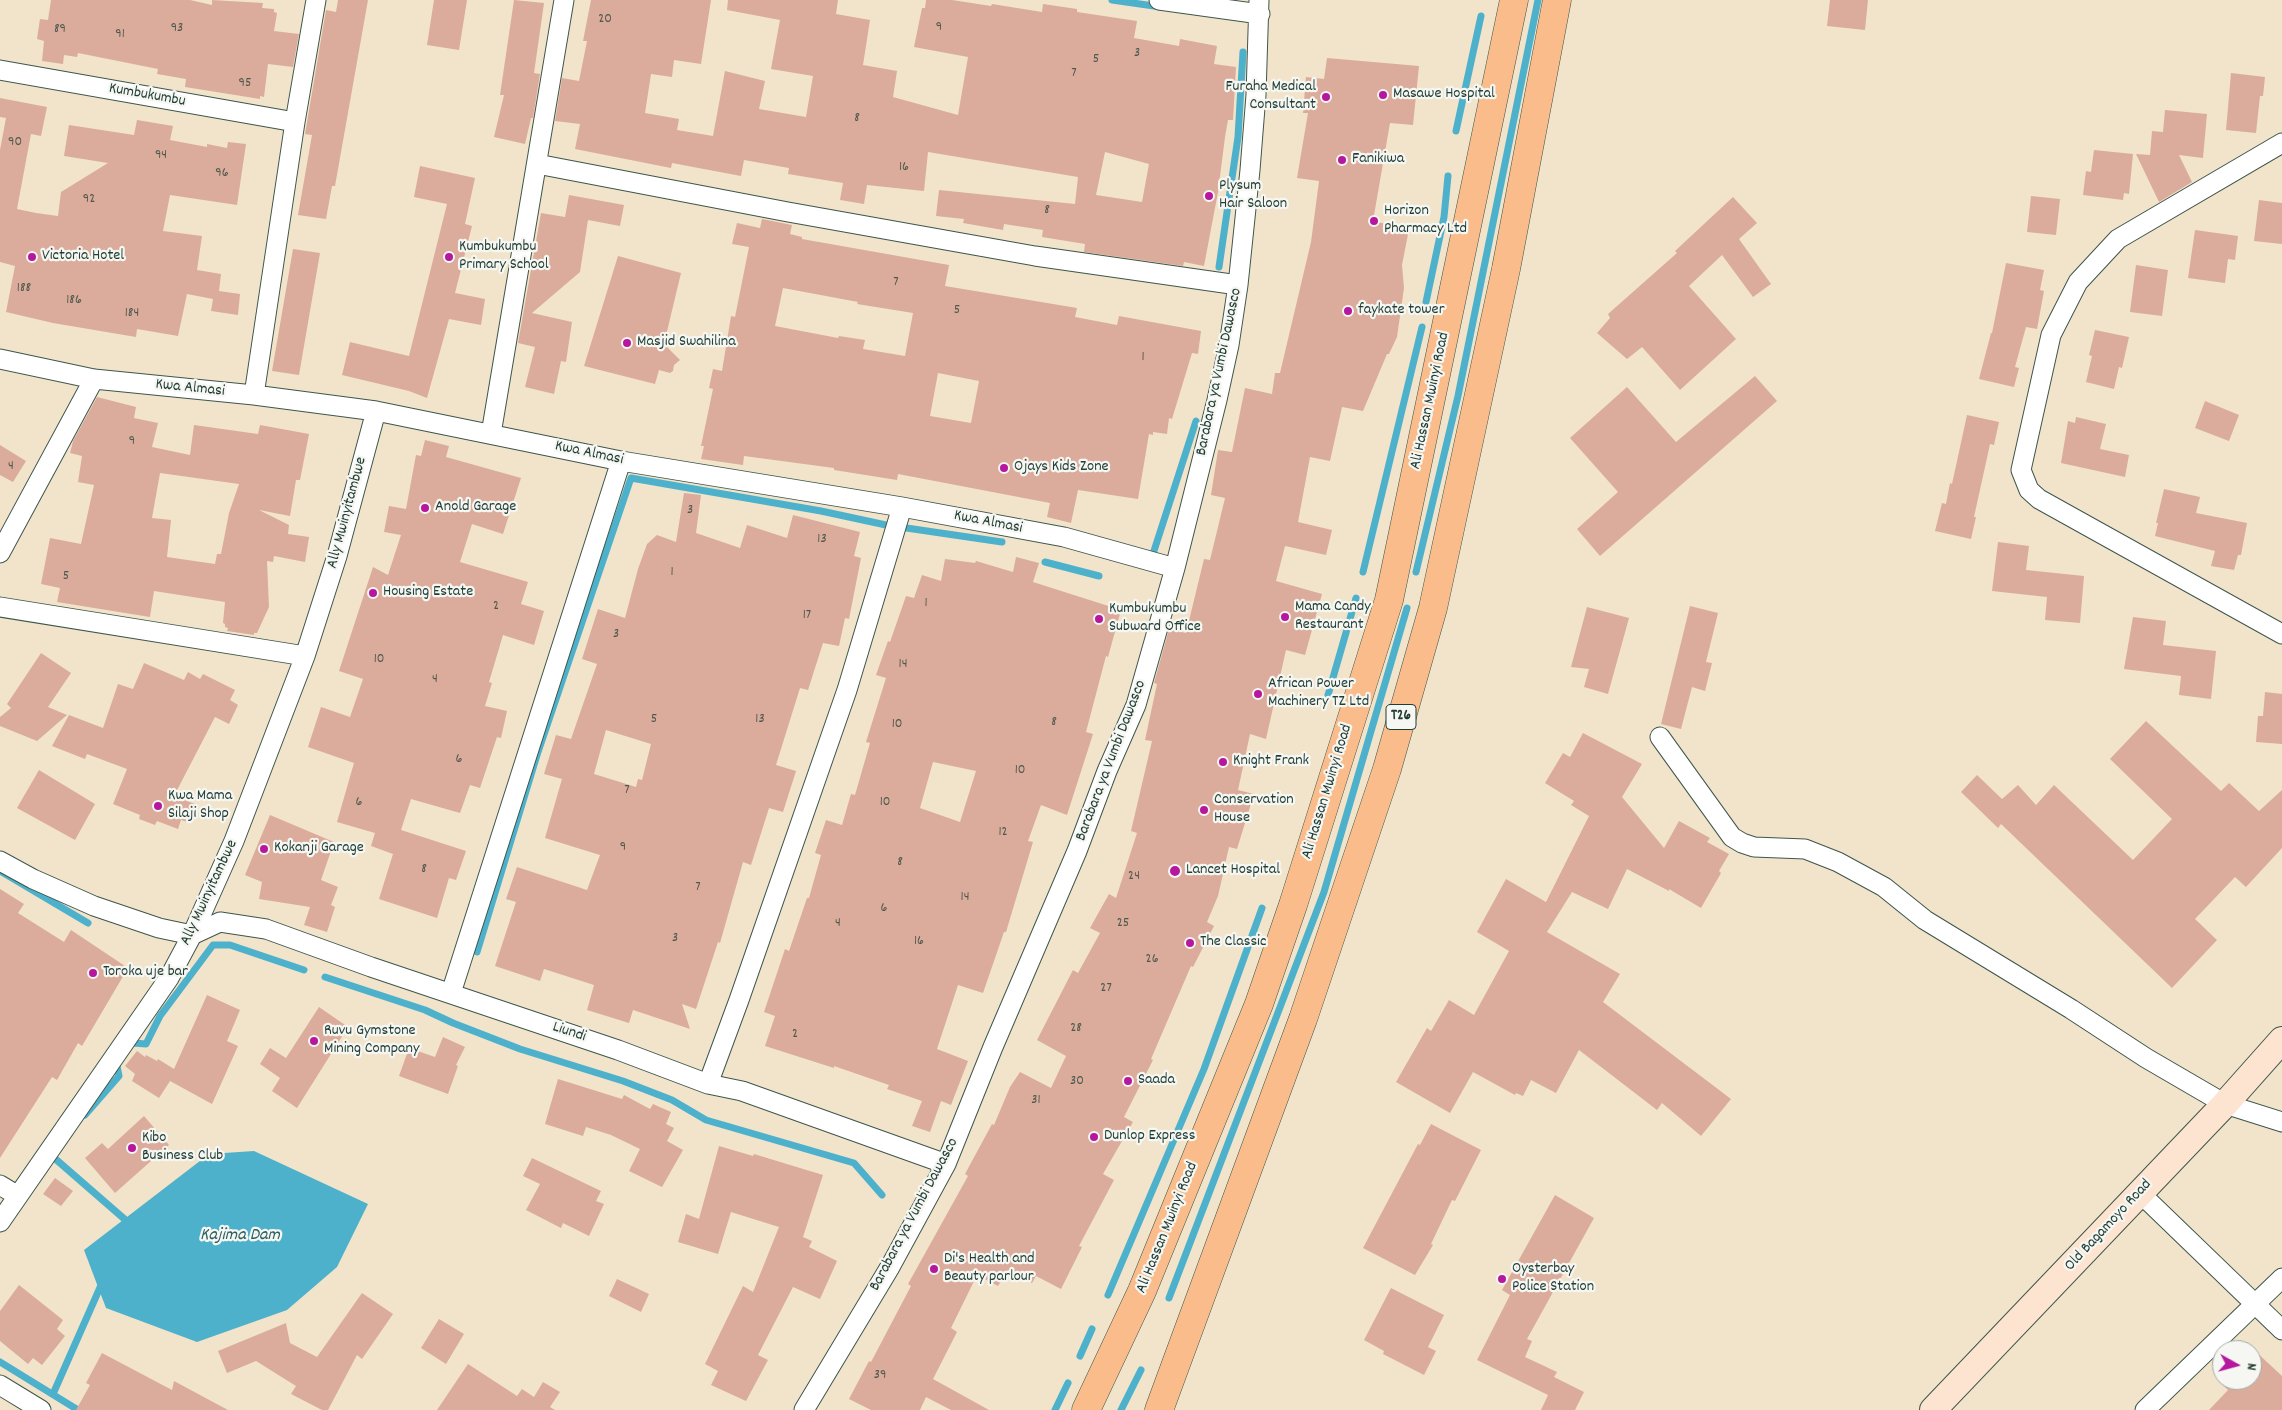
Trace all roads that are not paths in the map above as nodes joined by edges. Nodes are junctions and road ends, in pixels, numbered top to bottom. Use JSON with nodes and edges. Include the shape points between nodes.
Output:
{"nodes":[{"id":1,"x":316,"y":0,"type":"edge"},
{"id":2,"x":564,"y":0,"type":"edge"},
{"id":3,"x":1159,"y":0,"type":"edge"},
{"id":4,"x":1514,"y":0,"type":"edge"},
{"id":5,"x":1557,"y":0,"type":"edge"},
{"id":6,"x":1259,"y":7,"type":"edge"},
{"id":7,"x":0,"y":70,"type":"edge"},
{"id":8,"x":295,"y":122,"type":"junction"},
{"id":9,"x":2282,"y":143,"type":"edge"},
{"id":10,"x":537,"y":164,"type":"junction"},
{"id":11,"x":1238,"y":285,"type":"junction"},
{"id":12,"x":0,"y":359,"type":"edge"},
{"id":13,"x":94,"y":379,"type":"junction"},
{"id":14,"x":254,"y":395,"type":"junction"},
{"id":15,"x":376,"y":411,"type":"junction"},
{"id":16,"x":491,"y":434,"type":"junction"},
{"id":17,"x":621,"y":461,"type":"junction"},
{"id":18,"x":902,"y":507,"type":"junction"},
{"id":19,"x":0,"y":554,"type":"edge"},
{"id":20,"x":1175,"y":568,"type":"junction"},
{"id":21,"x":0,"y":607,"type":"edge"},
{"id":22,"x":2282,"y":634,"type":"edge"},
{"id":23,"x":306,"y":656,"type":"junction"},
{"id":24,"x":1660,"y":738,"type":"dead end"},
{"id":25,"x":0,"y":860,"type":"edge"},
{"id":26,"x":192,"y":936,"type":"junction"},
{"id":27,"x":451,"y":993,"type":"junction"},
{"id":28,"x":2282,"y":1040,"type":"edge"},
{"id":29,"x":708,"y":1084,"type":"junction"},
{"id":30,"x":2225,"y":1104,"type":"junction"},
{"id":31,"x":2282,"y":1122,"type":"edge"},
{"id":32,"x":946,"y":1164,"type":"junction"},
{"id":33,"x":0,"y":1184,"type":"edge"},
{"id":34,"x":2140,"y":1194,"type":"junction"},
{"id":35,"x":18,"y":1196,"type":"junction"},
{"id":36,"x":0,"y":1222,"type":"edge"},
{"id":37,"x":2282,"y":1278,"type":"edge"},
{"id":38,"x":2256,"y":1303,"type":"junction"},
{"id":39,"x":2282,"y":1330,"type":"edge"},
{"id":40,"x":0,"y":1385,"type":"edge"},
{"id":41,"x":41,"y":1410,"type":"edge"},
{"id":42,"x":804,"y":1410,"type":"edge"},
{"id":43,"x":1086,"y":1410,"type":"edge"},
{"id":44,"x":1160,"y":1410,"type":"edge"},
{"id":45,"x":1933,"y":1410,"type":"edge"},
{"id":46,"x":2145,"y":1410,"type":"edge"}],
"edges":[{"from":1,"to":8,"type":"street"},
{"from":2,"to":10,"type":"street"},
{"from":3,"to":6,"type":"street"},
{"from":4,"to":43,"type":"highway","name":"Ali Hassan Mwinyi Road","via":[[1389,600],[1259,1004],[1142,1291]]},
{"from":5,"to":44,"type":"highway","number":"T26","via":[[1506,269],[1430,617],[1387,768],[1304,1019]]},
{"from":6,"to":11,"type":"street","name":"Barabara ya Vumbi Dawasco","via":[[1250,170]]},
{"from":7,"to":8,"type":"street","name":"Kumbukumbu"},
{"from":8,"to":14,"type":"street"},
{"from":9,"to":22,"type":"street","via":[[2118,239],[2078,282],[2051,334],[2021,470],[2029,490],[2039,499]]},
{"from":10,"to":11,"type":"street","via":[[1035,256]]},
{"from":10,"to":16,"type":"street"},
{"from":11,"to":20,"type":"street","name":"Barabara ya Vumbi Dawasco","via":[[1218,400]]},
{"from":12,"to":13,"type":"street","name":"Kwa Almasi"},
{"from":13,"to":14,"type":"street","name":"Kwa Almasi"},
{"from":13,"to":19,"type":"street"},
{"from":14,"to":15,"type":"street","name":"Kwa Almasi"},
{"from":15,"to":16,"type":"street","name":"Kwa Almasi"},
{"from":15,"to":23,"type":"street","name":"Ally Mwinyitambwe"},
{"from":16,"to":17,"type":"street","name":"Kwa Almasi"},
{"from":17,"to":18,"type":"street","name":"Kwa Almasi"},
{"from":17,"to":27,"type":"street"},
{"from":18,"to":20,"type":"street","name":"Kwa Almasi","via":[[1064,537]]},
{"from":18,"to":29,"type":"street","via":[[846,690]]},
{"from":20,"to":32,"type":"street","name":"Barabara ya Vumbi Dawasco","via":[[1136,705]]},
{"from":21,"to":23,"type":"street"},
{"from":23,"to":26,"type":"street","name":"Ally Mwinyitambwe","via":[[234,841]]},
{"from":24,"to":30,"type":"street","via":[[1732,837],[1754,847],[1805,849],[1838,862],[1884,887],[1924,920]]},
{"from":25,"to":26,"type":"street","via":[[33,879],[94,906]]},
{"from":26,"to":27,"type":"street","name":"Liundi","via":[[220,922],[266,929]]},
{"from":26,"to":35,"type":"street","name":"Ally Mwinyitambwe","via":[[164,986]]},
{"from":27,"to":29,"type":"street","name":"Liundi"},
{"from":28,"to":30,"type":"street","name":"Old Bagamoyo Road"},
{"from":29,"to":32,"type":"street","name":"Liundi","via":[[752,1094]]},
{"from":30,"to":31,"type":"street"},
{"from":30,"to":34,"type":"street","name":"Old Bagamoyo Road"},
{"from":32,"to":42,"type":"street","name":"Barabara ya Vumbi Dawasco","via":[[890,1267]]},
{"from":33,"to":35,"type":"street"},
{"from":34,"to":38,"type":"street"},
{"from":34,"to":45,"type":"street","name":"Old Bagamoyo Road"},
{"from":35,"to":36,"type":"street","name":"Ally Mwinyitambwe"},
{"from":37,"to":38,"type":"street"},
{"from":38,"to":39,"type":"street"},
{"from":38,"to":46,"type":"street"},
{"from":40,"to":41,"type":"street"}]}
